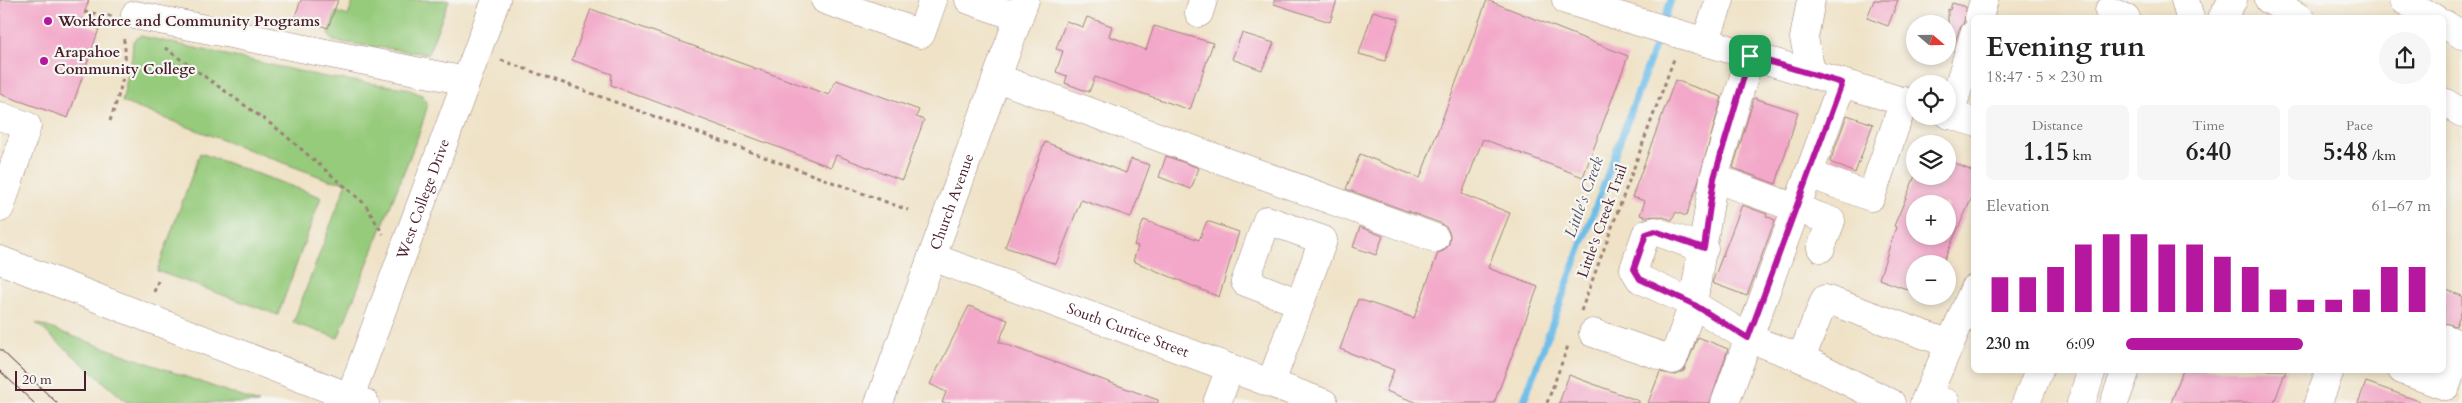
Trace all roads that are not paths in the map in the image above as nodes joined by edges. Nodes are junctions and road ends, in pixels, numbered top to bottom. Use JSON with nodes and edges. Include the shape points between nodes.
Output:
{"nodes":[{"id":1,"x":496,"y":0,"type":"edge"},
{"id":2,"x":825,"y":0,"type":"edge"},
{"id":3,"x":933,"y":0,"type":"edge"},
{"id":4,"x":969,"y":0,"type":"edge"},
{"id":5,"x":1566,"y":0,"type":"edge"},
{"id":6,"x":1720,"y":0,"type":"edge"},
{"id":7,"x":1811,"y":0,"type":"edge"},
{"id":8,"x":1984,"y":0,"type":"edge"},
{"id":9,"x":2185,"y":0,"type":"edge"},
{"id":10,"x":2233,"y":0,"type":"edge"},
{"id":11,"x":2239,"y":0,"type":"edge"},
{"id":12,"x":2269,"y":0,"type":"edge"},
{"id":13,"x":1022,"y":9,"type":"edge"},
{"id":14,"x":1980,"y":15,"type":"edge"},
{"id":15,"x":2189,"y":15,"type":"edge"},
{"id":16,"x":2224,"y":15,"type":"edge"},
{"id":17,"x":2236,"y":15,"type":"edge"},
{"id":18,"x":2295,"y":15,"type":"edge"},
{"id":19,"x":125,"y":22,"type":"road end"},
{"id":20,"x":2446,"y":25,"type":"edge"},
{"id":21,"x":2462,"y":35,"type":"edge"},
{"id":22,"x":1705,"y":42,"type":"junction"},
{"id":23,"x":1971,"y":49,"type":"edge"},
{"id":24,"x":1750,"y":56,"type":"junction"},
{"id":25,"x":1812,"y":75,"type":"junction"},
{"id":26,"x":997,"y":78,"type":"junction"},
{"id":27,"x":466,"y":82,"type":"junction"},
{"id":28,"x":1842,"y":83,"type":"junction"},
{"id":29,"x":1906,"y":102,"type":"edge"},
{"id":30,"x":2446,"y":103,"type":"edge"},
{"id":31,"x":2446,"y":109,"type":"edge"},
{"id":32,"x":1906,"y":110,"type":"edge"},
{"id":33,"x":2462,"y":114,"type":"edge"},
{"id":34,"x":0,"y":116,"type":"edge"},
{"id":35,"x":1957,"y":117,"type":"edge"},
{"id":36,"x":1809,"y":174,"type":"junction"},
{"id":37,"x":1714,"y":178,"type":"junction"},
{"id":38,"x":0,"y":208,"type":"edge"},
{"id":39,"x":1796,"y":208,"type":"junction"},
{"id":40,"x":1436,"y":238,"type":"dead end"},
{"id":41,"x":1704,"y":248,"type":"junction"},
{"id":42,"x":1821,"y":248,"type":"dead end"},
{"id":43,"x":932,"y":257,"type":"junction"},
{"id":44,"x":0,"y":260,"type":"edge"},
{"id":45,"x":1971,"y":296,"type":"edge"},
{"id":46,"x":1300,"y":303,"type":"dead end"},
{"id":47,"x":1693,"y":304,"type":"junction"},
{"id":48,"x":1580,"y":330,"type":"road end"},
{"id":49,"x":1748,"y":338,"type":"junction"},
{"id":50,"x":2446,"y":339,"type":"edge"},
{"id":51,"x":1950,"y":344,"type":"junction"},
{"id":52,"x":1801,"y":358,"type":"junction"},
{"id":53,"x":1230,"y":368,"type":"junction"},
{"id":54,"x":2038,"y":373,"type":"edge"},
{"id":55,"x":2091,"y":373,"type":"edge"},
{"id":56,"x":2125,"y":373,"type":"edge"},
{"id":57,"x":2329,"y":373,"type":"edge"},
{"id":58,"x":2410,"y":373,"type":"edge"},
{"id":59,"x":1271,"y":383,"type":"junction"},
{"id":60,"x":2454,"y":389,"type":"edge"},
{"id":61,"x":357,"y":400,"type":"edge"},
{"id":62,"x":1933,"y":401,"type":"edge"},
{"id":63,"x":879,"y":403,"type":"edge"},
{"id":64,"x":1217,"y":403,"type":"edge"},
{"id":65,"x":1324,"y":403,"type":"edge"},
{"id":66,"x":1725,"y":403,"type":"edge"},
{"id":67,"x":1891,"y":403,"type":"edge"},
{"id":68,"x":2026,"y":403,"type":"edge"},
{"id":69,"x":2081,"y":403,"type":"edge"},
{"id":70,"x":2114,"y":403,"type":"edge"},
{"id":71,"x":2318,"y":403,"type":"edge"}],
"edges":[{"from":1,"to":27,"type":"main road","name":"West College Drive"},
{"from":2,"to":3,"type":"main road","via":[[921,34]]},
{"from":4,"to":13,"type":"main road"},
{"from":5,"to":22,"type":"main road","via":[[1638,22],[1677,42]]},
{"from":6,"to":22,"type":"main road"},
{"from":7,"to":25,"type":"main road","via":[[1804,38]]},
{"from":8,"to":14,"type":"main road"},
{"from":9,"to":15,"type":"main road"},
{"from":10,"to":16,"type":"main road"},
{"from":11,"to":17,"type":"main road"},
{"from":12,"to":18,"type":"main road"},
{"from":13,"to":26,"type":"main road","name":"Church Avenue"},
{"from":19,"to":27,"type":"main road"},
{"from":20,"to":21,"type":"main road"},
{"from":22,"to":24,"type":"main road"},
{"from":23,"to":35,"type":"main road"},
{"from":24,"to":25,"type":"main road"},
{"from":24,"to":37,"type":"main road"},
{"from":25,"to":28,"type":"main road"},
{"from":26,"to":40,"type":"main road"},
{"from":26,"to":43,"type":"main road","name":"Church Avenue"},
{"from":27,"to":61,"type":"main road","name":"West College Drive"},
{"from":28,"to":29,"type":"main road"},
{"from":28,"to":36,"type":"main road"},
{"from":30,"to":33,"type":"main road"},
{"from":31,"to":33,"type":"main road"},
{"from":32,"to":36,"type":"main road","via":[[1871,198]]},
{"from":34,"to":38,"type":"main road","via":[[27,126]]},
{"from":36,"to":39,"type":"main road"},
{"from":37,"to":39,"type":"main road"},
{"from":37,"to":41,"type":"main road"},
{"from":39,"to":42,"type":"main road","via":[[1831,221]]},
{"from":39,"to":49,"type":"main road"},
{"from":41,"to":47,"type":"main road"},
{"from":41,"to":47,"type":"main road","via":[[1655,231],[1646,234],[1634,269],[1640,279]]},
{"from":43,"to":53,"type":"main road","name":"South Curtice Street"},
{"from":43,"to":63,"type":"main road","name":"Church Avenue"},
{"from":44,"to":61,"type":"main road"},
{"from":45,"to":51,"type":"main road"},
{"from":46,"to":59,"type":"main road"},
{"from":47,"to":48,"type":"main road","via":[[1673,360]]},
{"from":47,"to":49,"type":"main road"},
{"from":49,"to":52,"type":"main road"},
{"from":49,"to":66,"type":"main road"},
{"from":50,"to":60,"type":"main road","via":[[2461,345]]},
{"from":51,"to":52,"type":"main road","via":[[1826,299]]},
{"from":51,"to":62,"type":"main road"},
{"from":52,"to":67,"type":"main road"},
{"from":53,"to":59,"type":"main road","name":"South Curtice Street"},
{"from":53,"to":64,"type":"main road"},
{"from":54,"to":68,"type":"main road"},
{"from":55,"to":69,"type":"main road"},
{"from":56,"to":70,"type":"main road"},
{"from":57,"to":71,"type":"main road"},
{"from":58,"to":60,"type":"main road"},
{"from":59,"to":65,"type":"main road","name":"South Curtice Street"}]}
